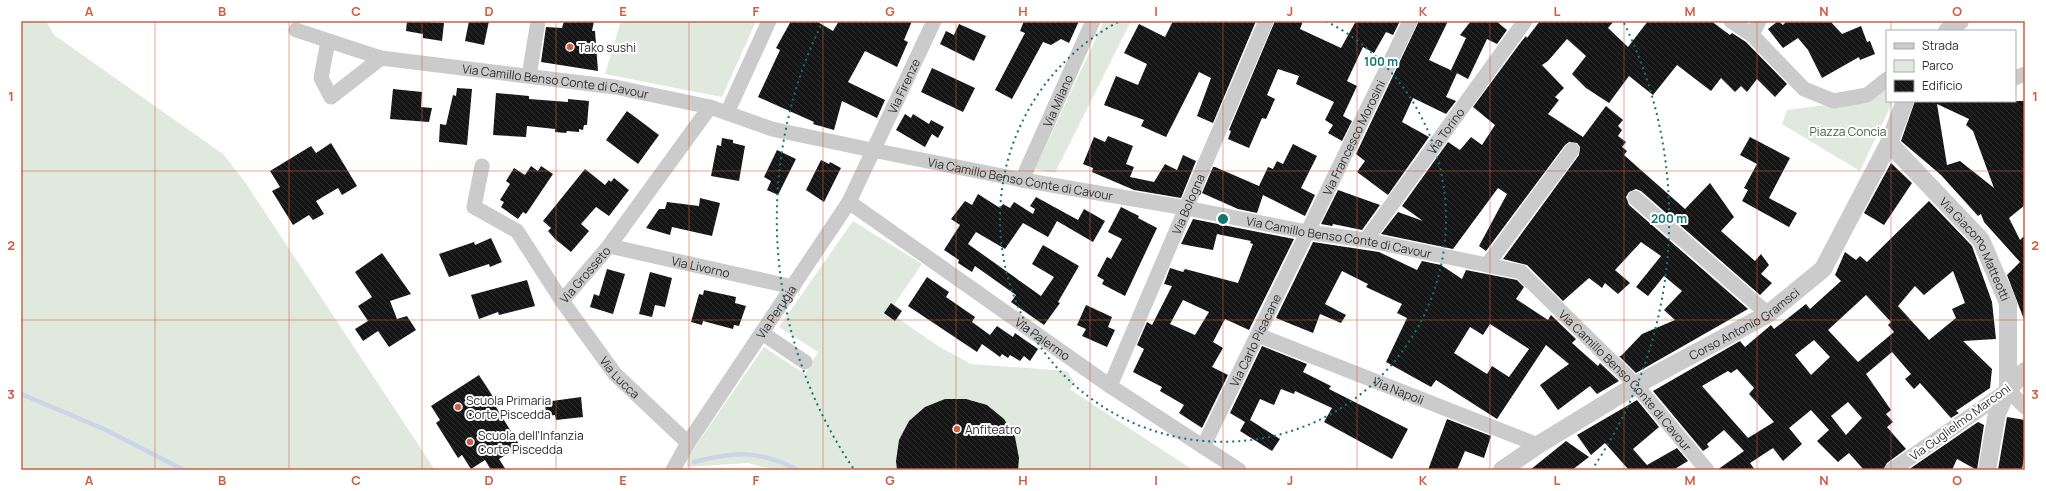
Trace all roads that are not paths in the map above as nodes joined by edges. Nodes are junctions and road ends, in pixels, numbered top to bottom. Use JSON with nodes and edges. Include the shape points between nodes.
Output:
{"nodes":[{"id":1,"x":538,"y":21,"type":"edge"},
{"id":2,"x":770,"y":21,"type":"edge"},
{"id":3,"x":934,"y":21,"type":"edge"},
{"id":4,"x":1093,"y":21,"type":"edge"},
{"id":5,"x":1266,"y":21,"type":"edge"},
{"id":6,"x":1410,"y":21,"type":"edge"},
{"id":7,"x":1525,"y":21,"type":"edge"},
{"id":8,"x":1731,"y":21,"type":"edge"},
{"id":9,"x":1759,"y":21,"type":"edge"},
{"id":10,"x":1960,"y":21,"type":"edge"},
{"id":11,"x":296,"y":30,"type":"dead end"},
{"id":12,"x":1948,"y":30,"type":"edge"},
{"id":13,"x":1752,"y":35,"type":"junction"},
{"id":14,"x":328,"y":41,"type":"junction"},
{"id":15,"x":381,"y":58,"type":"junction"},
{"id":16,"x":529,"y":76,"type":"junction"},
{"id":17,"x":1886,"y":80,"type":"edge"},
{"id":18,"x":1904,"y":102,"type":"edge"},
{"id":19,"x":710,"y":107,"type":"junction"},
{"id":20,"x":727,"y":113,"type":"junction"},
{"id":21,"x":1889,"y":143,"type":"junction"},
{"id":22,"x":872,"y":150,"type":"junction"},
{"id":23,"x":1572,"y":150,"type":"dead end"},
{"id":24,"x":482,"y":166,"type":"dead end"},
{"id":25,"x":1022,"y":180,"type":"junction"},
{"id":26,"x":1635,"y":198,"type":"dead end"},
{"id":27,"x":848,"y":202,"type":"junction"},
{"id":28,"x":1186,"y":208,"type":"junction"},
{"id":29,"x":1307,"y":232,"type":"junction"},
{"id":30,"x":1366,"y":240,"type":"junction"},
{"id":31,"x":609,"y":246,"type":"junction"},
{"id":32,"x":1487,"y":266,"type":"junction"},
{"id":33,"x":793,"y":287,"type":"junction"},
{"id":34,"x":562,"y":301,"type":"junction"},
{"id":35,"x":1768,"y":314,"type":"junction"},
{"id":36,"x":762,"y":333,"type":"junction"},
{"id":37,"x":1258,"y":335,"type":"junction"},
{"id":38,"x":805,"y":362,"type":"dead end"},
{"id":39,"x":2025,"y":371,"type":"edge"},
{"id":40,"x":1636,"y":385,"type":"junction"},
{"id":41,"x":1110,"y":386,"type":"junction"},
{"id":42,"x":2008,"y":390,"type":"junction"},
{"id":43,"x":2025,"y":407,"type":"edge"},
{"id":44,"x":688,"y":443,"type":"junction"},
{"id":45,"x":1538,"y":445,"type":"junction"},
{"id":46,"x":1203,"y":447,"type":"junction"},
{"id":47,"x":673,"y":470,"type":"edge"},
{"id":48,"x":1239,"y":470,"type":"edge"},
{"id":49,"x":1502,"y":470,"type":"edge"},
{"id":50,"x":1707,"y":470,"type":"edge"},
{"id":51,"x":1892,"y":470,"type":"edge"},
{"id":52,"x":1986,"y":470,"type":"edge"}],
"edges":[{"from":1,"to":16,"type":"street"},
{"from":2,"to":20,"type":"street"},
{"from":3,"to":22,"type":"street","name":"Via Firenze"},
{"from":4,"to":25,"type":"street","name":"Via Milano"},
{"from":5,"to":28,"type":"street","name":"Via Bologna"},
{"from":6,"to":29,"type":"street","name":"Via Francesco Morosini"},
{"from":7,"to":30,"type":"street","name":"Via Torino"},
{"from":8,"to":13,"type":"street"},
{"from":9,"to":13,"type":"street"},
{"from":10,"to":12,"type":"street"},
{"from":11,"to":14,"type":"street","name":"Via Camillo Benso Conte di Cavour"},
{"from":13,"to":17,"type":"street","via":[[1804,89],[1834,101],[1867,95]]},
{"from":14,"to":15,"type":"street","name":"Via Camillo Benso Conte di Cavour"},
{"from":14,"to":15,"type":"street","via":[[320,78],[331,97]]},
{"from":15,"to":16,"type":"street","name":"Via Camillo Benso Conte di Cavour"},
{"from":16,"to":19,"type":"street","name":"Via Camillo Benso Conte di Cavour","via":[[615,87]]},
{"from":18,"to":21,"type":"street","name":"Corso Antonio Gramsci"},
{"from":19,"to":20,"type":"street","name":"Via Camillo Benso Conte di Cavour"},
{"from":19,"to":31,"type":"street","name":"Via Grosseto"},
{"from":20,"to":22,"type":"street","name":"Via Camillo Benso Conte di Cavour","via":[[772,129]]},
{"from":21,"to":35,"type":"street","name":"Corso Antonio Gramsci","via":[[1823,269]]},
{"from":21,"to":42,"type":"street","name":"Via Giacomo Matteotti","via":[[1981,240],[2008,303]]},
{"from":22,"to":25,"type":"street","name":"Via Camillo Benso Conte di Cavour"},
{"from":22,"to":27,"type":"street","name":"Via Perugia"},
{"from":23,"to":32,"type":"street"},
{"from":24,"to":34,"type":"street","name":"Via Grosseto","via":[[474,207],[516,231]]},
{"from":25,"to":28,"type":"street","name":"Via Camillo Benso Conte di Cavour"},
{"from":26,"to":35,"type":"street"},
{"from":27,"to":33,"type":"street","name":"Via Perugia"},
{"from":27,"to":41,"type":"street","name":"Via Palermo"},
{"from":28,"to":29,"type":"street","name":"Via Camillo Benso Conte di Cavour"},
{"from":28,"to":41,"type":"street","name":"Via Bologna"},
{"from":29,"to":30,"type":"street","name":"Via Camillo Benso Conte di Cavour"},
{"from":29,"to":37,"type":"street","name":"Via Carlo Pisacane"},
{"from":30,"to":32,"type":"street","name":"Via Camillo Benso Conte di Cavour"},
{"from":31,"to":33,"type":"street","name":"Via Livorno"},
{"from":31,"to":34,"type":"street","name":"Via Grosseto"},
{"from":32,"to":40,"type":"street","name":"Via Camillo Benso Conte di Cavour","via":[[1521,272]]},
{"from":33,"to":36,"type":"street","name":"Via Perugia"},
{"from":34,"to":44,"type":"street","name":"Via Lucca","via":[[616,374]]},
{"from":35,"to":40,"type":"street","name":"Corso Antonio Gramsci"},
{"from":36,"to":38,"type":"street"},
{"from":36,"to":44,"type":"street","name":"Via Perugia"},
{"from":37,"to":45,"type":"street","name":"Via Napoli"},
{"from":37,"to":46,"type":"street","name":"Via Carlo Pisacane"},
{"from":39,"to":42,"type":"street","name":"Via Guglielmo Marconi"},
{"from":40,"to":45,"type":"street","name":"Corso Antonio Gramsci"},
{"from":40,"to":50,"type":"street","name":"Via Camillo Benso Conte di Cavour"},
{"from":41,"to":46,"type":"street","name":"Via Palermo"},
{"from":42,"to":43,"type":"street"},
{"from":42,"to":51,"type":"street","name":"Via Guglielmo Marconi"},
{"from":42,"to":52,"type":"street","name":"Via Giacomo Matteotti","via":[[1997,413]]},
{"from":44,"to":47,"type":"street","name":"Via Perugia"},
{"from":45,"to":49,"type":"street","name":"Corso Antonio Gramsci"},
{"from":46,"to":48,"type":"street","name":"Via Palermo"}]}
